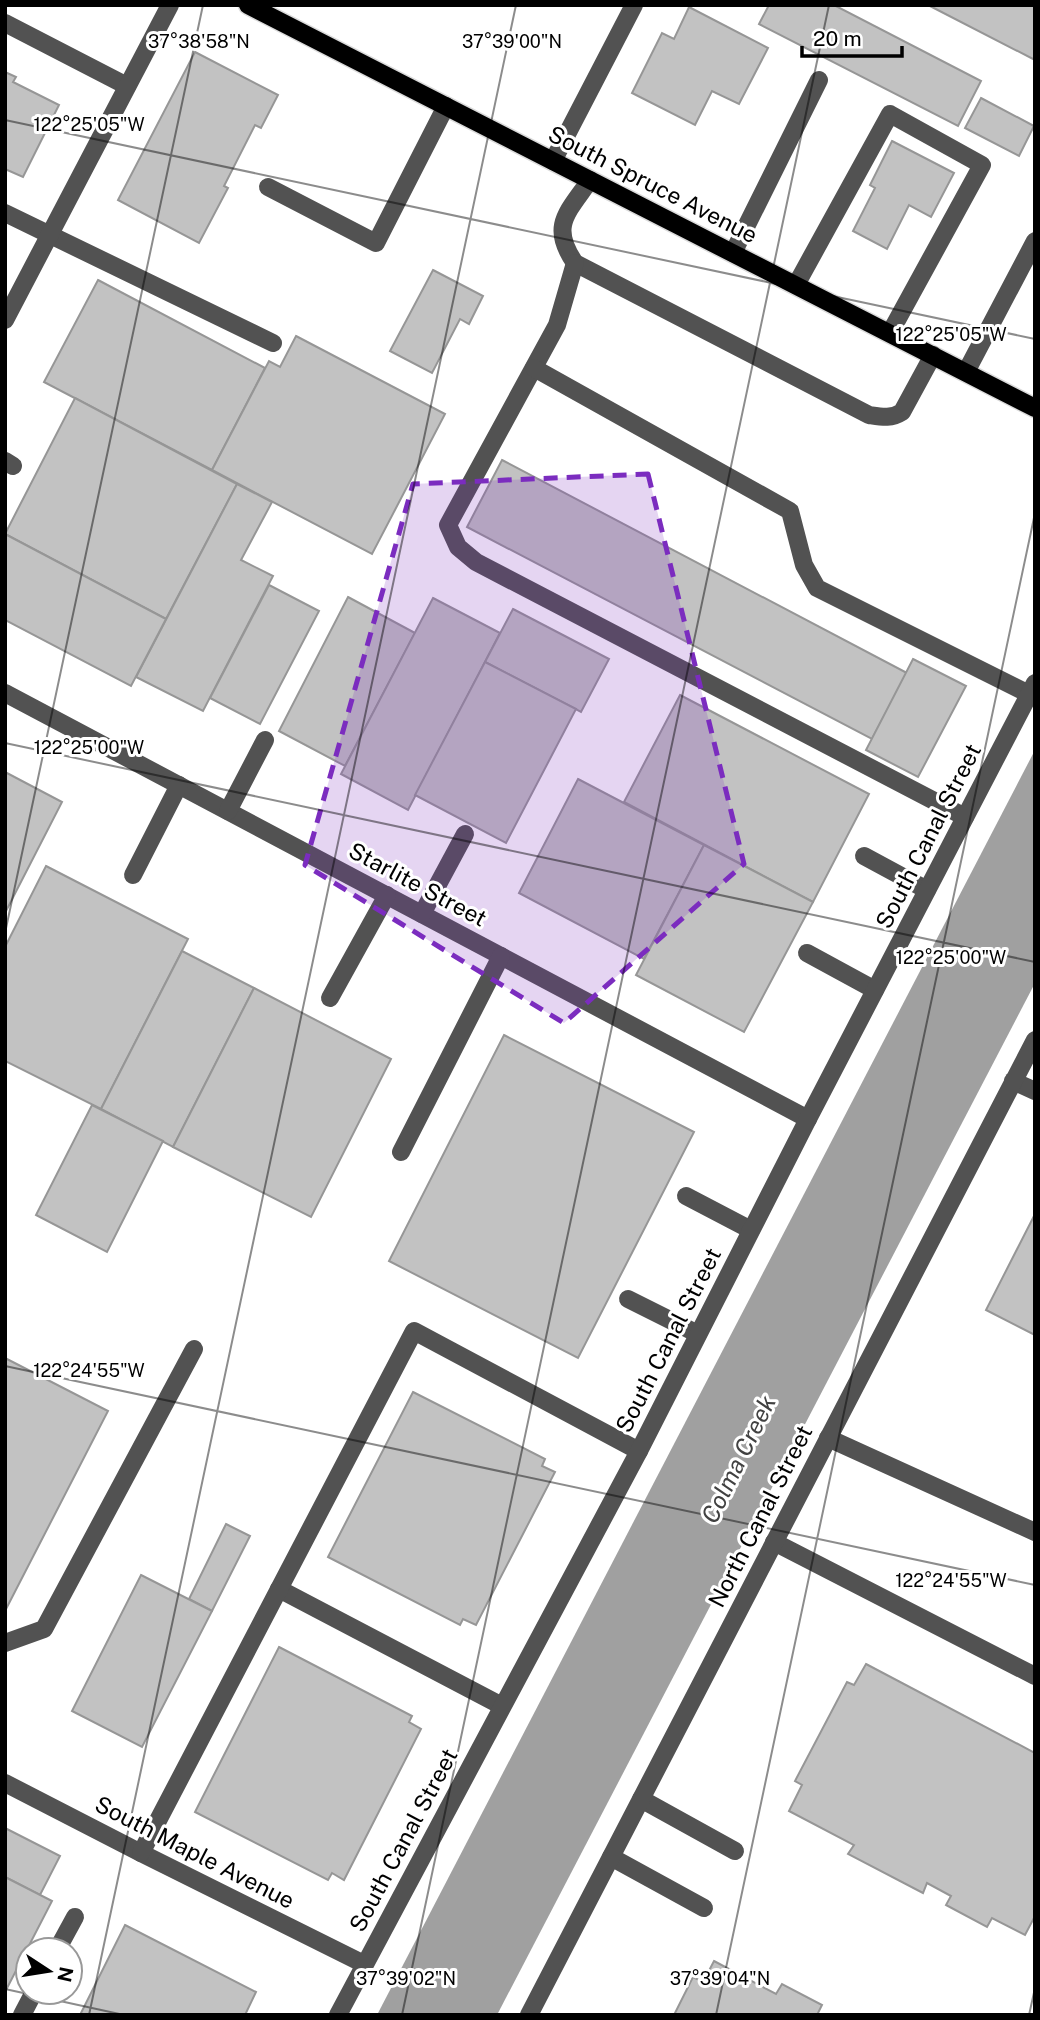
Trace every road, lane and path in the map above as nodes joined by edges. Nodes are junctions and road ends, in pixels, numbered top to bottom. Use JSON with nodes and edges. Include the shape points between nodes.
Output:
{"nodes":[{"id":1,"x":170,"y":5,"type":"edge"},
{"id":2,"x":248,"y":5,"type":"edge"},
{"id":3,"x":634,"y":5,"type":"edge"},
{"id":4,"x":5,"y":23,"type":"edge"},
{"id":5,"x":819,"y":80,"type":"dead end"},
{"id":6,"x":127,"y":86,"type":"junction"},
{"id":7,"x":446,"y":106,"type":"junction"},
{"id":8,"x":553,"y":161,"type":"junction"},
{"id":9,"x":590,"y":180,"type":"junction"},
{"id":10,"x":268,"y":187,"type":"dead end"},
{"id":11,"x":5,"y":213,"type":"edge"},
{"id":12,"x":50,"y":235,"type":"junction"},
{"id":13,"x":1035,"y":241,"type":"edge"},
{"id":14,"x":733,"y":253,"type":"junction"},
{"id":15,"x":575,"y":263,"type":"junction"},
{"id":16,"x":796,"y":285,"type":"junction"},
{"id":17,"x":5,"y":320,"type":"edge"},
{"id":18,"x":890,"y":333,"type":"junction"},
{"id":19,"x":273,"y":343,"type":"dead end"},
{"id":20,"x":933,"y":355,"type":"junction"},
{"id":21,"x":534,"y":368,"type":"junction"},
{"id":22,"x":966,"y":372,"type":"junction"},
{"id":23,"x":1035,"y":408,"type":"edge"},
{"id":24,"x":1032,"y":689,"type":"edge"},
{"id":25,"x":5,"y":693,"type":"edge"},
{"id":26,"x":265,"y":740,"type":"dead end"},
{"id":27,"x":179,"y":785,"type":"junction"},
{"id":28,"x":228,"y":811,"type":"junction"},
{"id":29,"x":965,"y":817,"type":"junction"},
{"id":30,"x":464,"y":834,"type":"dead end"},
{"id":31,"x":864,"y":856,"type":"dead end"},
{"id":32,"x":132,"y":875,"type":"dead end"},
{"id":33,"x":927,"y":890,"type":"junction"},
{"id":34,"x":387,"y":895,"type":"junction"},
{"id":35,"x":422,"y":914,"type":"junction"},
{"id":36,"x":807,"y":953,"type":"dead end"},
{"id":37,"x":501,"y":956,"type":"junction"},
{"id":38,"x":875,"y":990,"type":"junction"},
{"id":39,"x":330,"y":998,"type":"dead end"},
{"id":40,"x":1035,"y":1040,"type":"edge"},
{"id":41,"x":1013,"y":1080,"type":"junction"},
{"id":42,"x":1035,"y":1091,"type":"edge"},
{"id":43,"x":808,"y":1119,"type":"junction"},
{"id":44,"x":401,"y":1152,"type":"dead end"},
{"id":45,"x":686,"y":1196,"type":"dead end"},
{"id":46,"x":751,"y":1230,"type":"junction"},
{"id":47,"x":628,"y":1299,"type":"dead end"},
{"id":48,"x":698,"y":1334,"type":"junction"},
{"id":49,"x":194,"y":1349,"type":"dead end"},
{"id":50,"x":828,"y":1438,"type":"junction"},
{"id":51,"x":639,"y":1451,"type":"junction"},
{"id":52,"x":1035,"y":1532,"type":"edge"},
{"id":53,"x":774,"y":1542,"type":"junction"},
{"id":54,"x":279,"y":1589,"type":"junction"},
{"id":55,"x":5,"y":1643,"type":"edge"},
{"id":56,"x":1035,"y":1676,"type":"edge"},
{"id":57,"x":502,"y":1706,"type":"junction"},
{"id":58,"x":5,"y":1783,"type":"edge"},
{"id":59,"x":641,"y":1799,"type":"junction"},
{"id":60,"x":735,"y":1851,"type":"dead end"},
{"id":61,"x":141,"y":1853,"type":"junction"},
{"id":62,"x":611,"y":1857,"type":"junction"},
{"id":63,"x":704,"y":1908,"type":"dead end"},
{"id":64,"x":75,"y":1917,"type":"dead end"},
{"id":65,"x":65,"y":1936,"type":"edge"},
{"id":66,"x":364,"y":1964,"type":"junction"},
{"id":67,"x":338,"y":2015,"type":"edge"},
{"id":68,"x":529,"y":2015,"type":"edge"}],
"edges":[{"from":1,"to":6,"type":"street"},
{"from":2,"to":7,"type":"main road","name":"South Spruce Avenue"},
{"from":3,"to":8,"type":"street"},
{"from":4,"to":6,"type":"street"},
{"from":5,"to":14,"type":"street"},
{"from":6,"to":12,"type":"street"},
{"from":7,"to":8,"type":"main road","name":"South Spruce Avenue"},
{"from":7,"to":10,"type":"street","via":[[376,243]]},
{"from":8,"to":9,"type":"main road","name":"South Spruce Avenue"},
{"from":9,"to":14,"type":"main road","name":"South Spruce Avenue"},
{"from":9,"to":15,"type":"street","via":[[563,220],[562,236]]},
{"from":11,"to":12,"type":"street"},
{"from":12,"to":17,"type":"street"},
{"from":12,"to":19,"type":"street"},
{"from":13,"to":22,"type":"street"},
{"from":14,"to":16,"type":"main road","name":"South Spruce Avenue"},
{"from":15,"to":20,"type":"street","via":[[870,415],[884,418],[902,412]]},
{"from":15,"to":21,"type":"street","via":[[557,325]]},
{"from":16,"to":18,"type":"main road","name":"South Spruce Avenue"},
{"from":16,"to":18,"type":"street","via":[[890,114],[982,165]]},
{"from":18,"to":20,"type":"main road","name":"South Spruce Avenue"},
{"from":20,"to":22,"type":"main road","name":"South Spruce Avenue"},
{"from":21,"to":24,"type":"street","via":[[790,511],[804,565],[817,589],[927,645]]},
{"from":21,"to":29,"type":"street","via":[[448,525],[458,547],[476,562]]},
{"from":22,"to":23,"type":"main road","name":"South Spruce Avenue"},
{"from":24,"to":29,"type":"street","name":"South Canal Street"},
{"from":25,"to":27,"type":"street","name":"Starlite Street"},
{"from":26,"to":28,"type":"street"},
{"from":27,"to":28,"type":"street","name":"Starlite Street"},
{"from":27,"to":32,"type":"street"},
{"from":28,"to":34,"type":"street","name":"Starlite Street"},
{"from":29,"to":33,"type":"street","name":"South Canal Street"},
{"from":30,"to":35,"type":"street"},
{"from":31,"to":33,"type":"street"},
{"from":33,"to":38,"type":"street","name":"South Canal Street"},
{"from":34,"to":35,"type":"street","name":"Starlite Street"},
{"from":34,"to":39,"type":"street"},
{"from":35,"to":37,"type":"street","name":"Starlite Street"},
{"from":36,"to":38,"type":"street"},
{"from":37,"to":43,"type":"street","name":"Starlite Street"},
{"from":37,"to":44,"type":"street"},
{"from":38,"to":43,"type":"street","name":"South Canal Street"},
{"from":40,"to":41,"type":"street","name":"North Canal Street"},
{"from":41,"to":42,"type":"street"},
{"from":41,"to":50,"type":"street","name":"North Canal Street"},
{"from":43,"to":46,"type":"street","name":"South Canal Street"},
{"from":45,"to":46,"type":"street"},
{"from":46,"to":48,"type":"street","name":"South Canal Street"},
{"from":47,"to":48,"type":"street"},
{"from":48,"to":51,"type":"street","name":"South Canal Street"},
{"from":49,"to":55,"type":"street","via":[[44,1629]]},
{"from":50,"to":52,"type":"street"},
{"from":50,"to":53,"type":"street","name":"North Canal Street"},
{"from":51,"to":54,"type":"street","via":[[414,1331]]},
{"from":51,"to":57,"type":"street","name":"South Canal Street"},
{"from":53,"to":56,"type":"street"},
{"from":53,"to":59,"type":"street","name":"North Canal Street"},
{"from":54,"to":57,"type":"street"},
{"from":54,"to":61,"type":"street"},
{"from":57,"to":66,"type":"street","name":"South Canal Street"},
{"from":58,"to":61,"type":"street","name":"South Maple Avenue"},
{"from":59,"to":60,"type":"street"},
{"from":59,"to":62,"type":"street","name":"North Canal Street"},
{"from":61,"to":66,"type":"street","name":"South Maple Avenue"},
{"from":62,"to":63,"type":"street"},
{"from":62,"to":68,"type":"street","name":"North Canal Street"},
{"from":64,"to":65,"type":"street"},
{"from":66,"to":67,"type":"street","name":"South Canal Street"}]}
